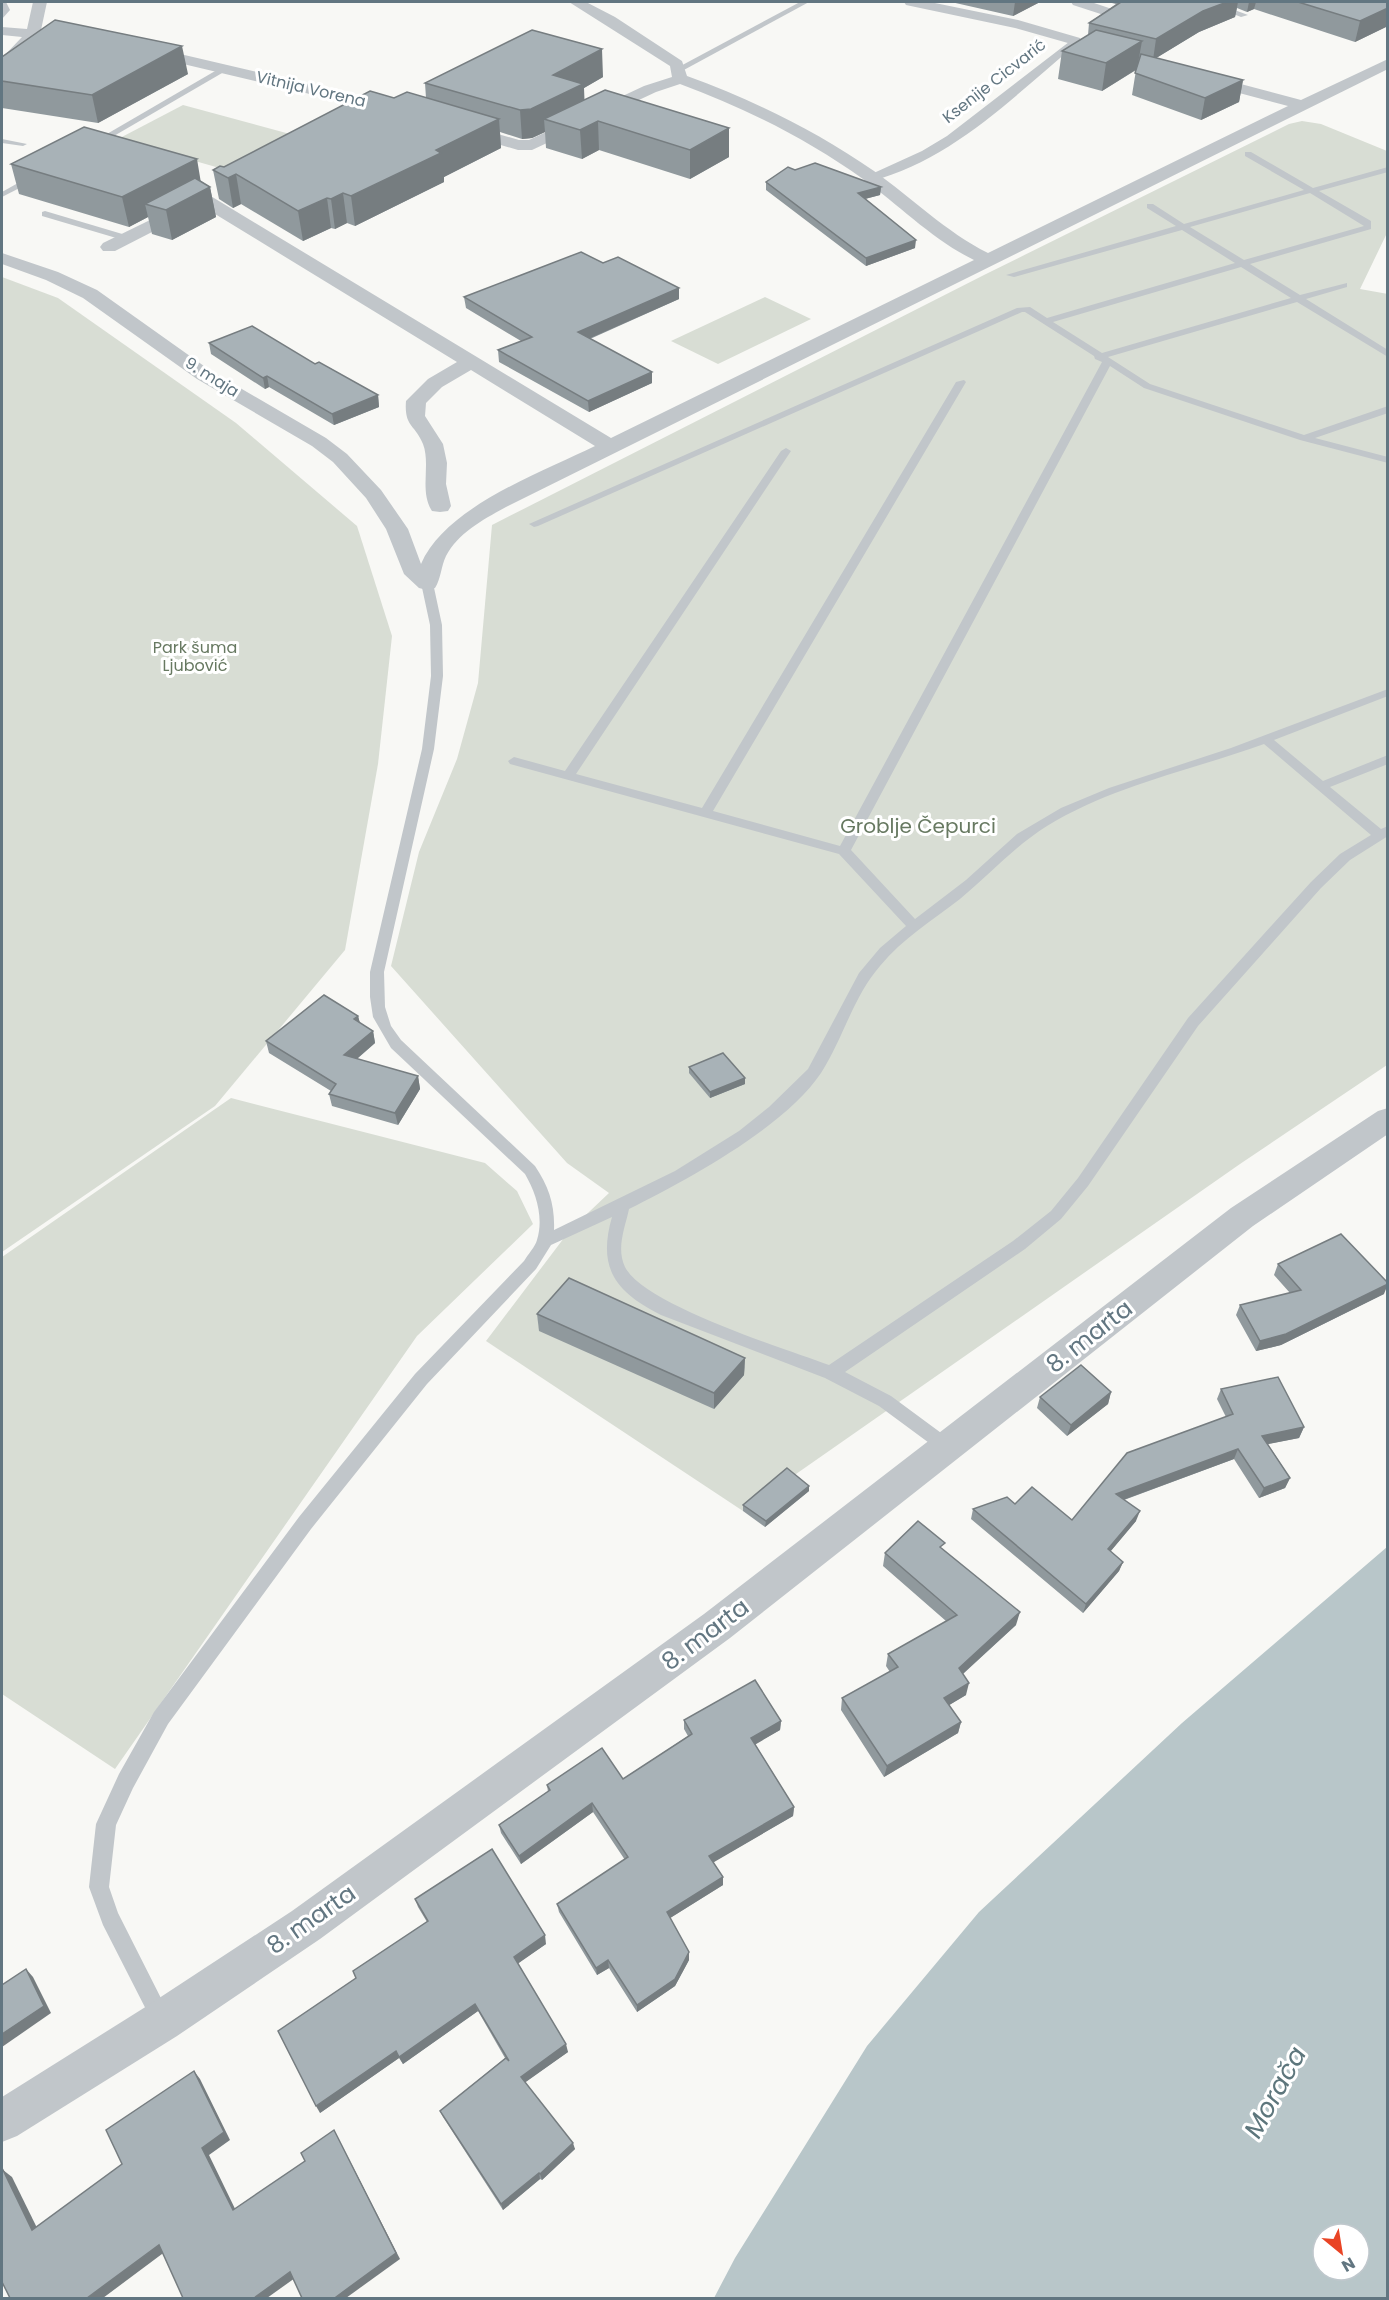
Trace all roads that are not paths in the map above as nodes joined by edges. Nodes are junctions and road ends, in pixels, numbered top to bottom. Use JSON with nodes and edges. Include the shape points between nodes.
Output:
{"nodes":[{"id":1,"x":3,"y":2,"type":"edge"},
{"id":2,"x":40,"y":2,"type":"edge"},
{"id":3,"x":576,"y":2,"type":"edge"},
{"id":4,"x":805,"y":2,"type":"edge"},
{"id":5,"x":911,"y":2,"type":"edge"},
{"id":6,"x":1078,"y":2,"type":"edge"},
{"id":7,"x":1207,"y":2,"type":"edge"},
{"id":8,"x":1244,"y":15,"type":"dead end"},
{"id":9,"x":2,"y":17,"type":"edge"},
{"id":10,"x":2,"y":31,"type":"edge"},
{"id":11,"x":34,"y":32,"type":"junction"},
{"id":12,"x":1081,"y":37,"type":"junction"},
{"id":13,"x":98,"y":41,"type":"edge"},
{"id":14,"x":129,"y":47,"type":"edge"},
{"id":15,"x":1091,"y":50,"type":"edge"},
{"id":16,"x":1388,"y":63,"type":"edge"},
{"id":17,"x":2,"y":65,"type":"edge"},
{"id":18,"x":225,"y":69,"type":"junction"},
{"id":19,"x":680,"y":74,"type":"junction"},
{"id":20,"x":1191,"y":76,"type":"edge"},
{"id":21,"x":380,"y":105,"type":"junction"},
{"id":22,"x":1302,"y":105,"type":"junction"},
{"id":23,"x":413,"y":114,"type":"edge"},
{"id":24,"x":359,"y":116,"type":"edge"},
{"id":25,"x":447,"y":124,"type":"edge"},
{"id":26,"x":2,"y":141,"type":"edge"},
{"id":27,"x":23,"y":144,"type":"dead end"},
{"id":28,"x":85,"y":148,"type":"edge"},
{"id":29,"x":1248,"y":154,"type":"dead end"},
{"id":30,"x":1388,"y":169,"type":"edge"},
{"id":31,"x":43,"y":172,"type":"edge"},
{"id":32,"x":871,"y":177,"type":"junction"},
{"id":33,"x":224,"y":188,"type":"edge"},
{"id":34,"x":1313,"y":190,"type":"junction"},
{"id":35,"x":2,"y":195,"type":"edge"},
{"id":36,"x":203,"y":198,"type":"junction"},
{"id":37,"x":1150,"y":206,"type":"dead end"},
{"id":38,"x":45,"y":214,"type":"edge"},
{"id":39,"x":1183,"y":226,"type":"junction"},
{"id":40,"x":126,"y":238,"type":"junction"},
{"id":41,"x":109,"y":247,"type":"dead end"},
{"id":42,"x":2,"y":258,"type":"edge"},
{"id":43,"x":988,"y":260,"type":"junction"},
{"id":44,"x":1243,"y":264,"type":"junction"},
{"id":45,"x":1011,"y":275,"type":"dead end"},
{"id":46,"x":1344,"y":285,"type":"dead end"},
{"id":47,"x":1298,"y":299,"type":"junction"},
{"id":48,"x":1045,"y":321,"type":"junction"},
{"id":49,"x":1388,"y":354,"type":"edge"},
{"id":50,"x":1103,"y":360,"type":"junction"},
{"id":51,"x":471,"y":362,"type":"junction"},
{"id":52,"x":961,"y":382,"type":"dead end"},
{"id":53,"x":1388,"y":410,"type":"edge"},
{"id":54,"x":1304,"y":438,"type":"junction"},
{"id":55,"x":612,"y":447,"type":"junction"},
{"id":56,"x":786,"y":451,"type":"dead end"},
{"id":57,"x":1388,"y":460,"type":"edge"},
{"id":58,"x":440,"y":506,"type":"dead end"},
{"id":59,"x":461,"y":525,"type":"junction"},
{"id":60,"x":534,"y":525,"type":"dead end"},
{"id":61,"x":397,"y":530,"type":"junction"},
{"id":62,"x":427,"y":583,"type":"junction"},
{"id":63,"x":1388,"y":692,"type":"edge"},
{"id":64,"x":1266,"y":740,"type":"junction"},
{"id":65,"x":1388,"y":759,"type":"edge"},
{"id":66,"x":514,"y":761,"type":"dead end"},
{"id":67,"x":568,"y":776,"type":"junction"},
{"id":68,"x":1321,"y":786,"type":"junction"},
{"id":69,"x":706,"y":812,"type":"junction"},
{"id":70,"x":1383,"y":832,"type":"edge"},
{"id":71,"x":844,"y":851,"type":"junction"},
{"id":72,"x":915,"y":927,"type":"junction"},
{"id":73,"x":1388,"y":1119,"type":"edge"},
{"id":74,"x":622,"y":1207,"type":"junction"},
{"id":75,"x":545,"y":1241,"type":"junction"},
{"id":76,"x":831,"y":1373,"type":"junction"},
{"id":77,"x":946,"y":1446,"type":"junction"},
{"id":78,"x":162,"y":2021,"type":"junction"},
{"id":79,"x":2,"y":2121,"type":"edge"}],
"edges":[{"from":1,"to":9,"type":"lane","via":[[6,10]]},
{"from":2,"to":11,"type":"street"},
{"from":3,"to":19,"type":"street","via":[[660,52],[677,64]]},
{"from":4,"to":19,"type":"lane"},
{"from":5,"to":12,"type":"street"},
{"from":6,"to":12,"type":"street","name":"Ksenije Cicvarić","via":[[1119,10]]},
{"from":7,"to":8,"type":"lane"},
{"from":10,"to":11,"type":"street"},
{"from":11,"to":13,"type":"street"},
{"from":11,"to":17,"type":"street"},
{"from":12,"to":15,"type":"street"},
{"from":12,"to":32,"type":"street","name":"Ksenije Cicvarić","via":[[972,124],[902,166]]},
{"from":14,"to":18,"type":"street","name":"Vitnija Vorena"},
{"from":16,"to":22,"type":"street"},
{"from":18,"to":21,"type":"street","name":"Vitnija Vorena"},
{"from":18,"to":28,"type":"lane"},
{"from":19,"to":25,"type":"street","via":[[532,145],[513,144]]},
{"from":19,"to":32,"type":"street","via":[[740,101],[834,152]]},
{"from":20,"to":22,"type":"street"},
{"from":21,"to":23,"type":"street","name":"Vitnija Vorena"},
{"from":21,"to":24,"type":"street"},
{"from":22,"to":43,"type":"street"},
{"from":26,"to":27,"type":"lane"},
{"from":29,"to":34,"type":"lane"},
{"from":30,"to":34,"type":"lane"},
{"from":31,"to":35,"type":"lane"},
{"from":32,"to":43,"type":"street","via":[[967,249]]},
{"from":33,"to":36,"type":"street"},
{"from":34,"to":39,"type":"lane"},
{"from":34,"to":44,"type":"lane","via":[[1368,223],[1368,227]]},
{"from":36,"to":40,"type":"street"},
{"from":36,"to":51,"type":"street"},
{"from":37,"to":39,"type":"lane"},
{"from":38,"to":40,"type":"lane"},
{"from":39,"to":44,"type":"lane"},
{"from":39,"to":45,"type":"lane"},
{"from":40,"to":41,"type":"street"},
{"from":42,"to":61,"type":"street","name":"9. maja","via":[[90,294],[204,375],[319,442],[374,494]]},
{"from":43,"to":55,"type":"street"},
{"from":44,"to":47,"type":"lane"},
{"from":44,"to":48,"type":"lane"},
{"from":46,"to":47,"type":"lane"},
{"from":47,"to":49,"type":"lane"},
{"from":47,"to":50,"type":"lane"},
{"from":48,"to":50,"type":"lane"},
{"from":48,"to":60,"type":"lane","via":[[1026,309],[1012,311]]},
{"from":50,"to":54,"type":"lane","via":[[1168,395]]},
{"from":50,"to":71,"type":"lane"},
{"from":51,"to":55,"type":"street"},
{"from":51,"to":58,"type":"street","via":[[435,383],[416,400],[415,416],[433,444]]},
{"from":52,"to":69,"type":"lane"},
{"from":53,"to":54,"type":"lane"},
{"from":54,"to":57,"type":"lane"},
{"from":55,"to":59,"type":"street","via":[[498,502]]},
{"from":56,"to":67,"type":"lane"},
{"from":59,"to":61,"type":"street"},
{"from":59,"to":62,"type":"street","via":[[436,552]]},
{"from":61,"to":62,"type":"street","name":"9. maja","via":[[412,569]]},
{"from":62,"to":75,"type":"lane","via":[[436,625],[437,676],[428,748],[377,972],[379,1017],[388,1036],[404,1054],[530,1170],[542,1189],[548,1214]]},
{"from":63,"to":64,"type":"lane"},
{"from":64,"to":68,"type":"lane"},
{"from":64,"to":72,"type":"lane","via":[[1054,816],[1021,838]]},
{"from":65,"to":68,"type":"lane"},
{"from":66,"to":67,"type":"lane"},
{"from":67,"to":69,"type":"lane"},
{"from":68,"to":70,"type":"lane"},
{"from":69,"to":71,"type":"lane"},
{"from":70,"to":76,"type":"lane","via":[[1345,856],[1316,885],[1193,1022],[1056,1215],[1019,1245]]},
{"from":71,"to":72,"type":"lane"},
{"from":72,"to":74,"type":"lane","via":[[875,962],[855,992],[824,1056],[803,1085],[718,1151]]},
{"from":73,"to":77,"type":"street","name":"8. marta","via":[[1242,1217]]},
{"from":74,"to":75,"type":"lane"},
{"from":74,"to":76,"type":"lane","via":[[613,1248],[616,1262],[624,1279],[644,1298]]},
{"from":75,"to":78,"type":"lane","via":[[530,1265],[421,1379],[304,1523],[161,1718],[126,1781],[106,1824],[99,1887],[110,1918]]},
{"from":76,"to":77,"type":"lane","via":[[885,1401]]},
{"from":77,"to":78,"type":"street","name":"8. marta","via":[[717,1626],[306,1925]]},
{"from":78,"to":79,"type":"street","name":"8. marta"}]}
